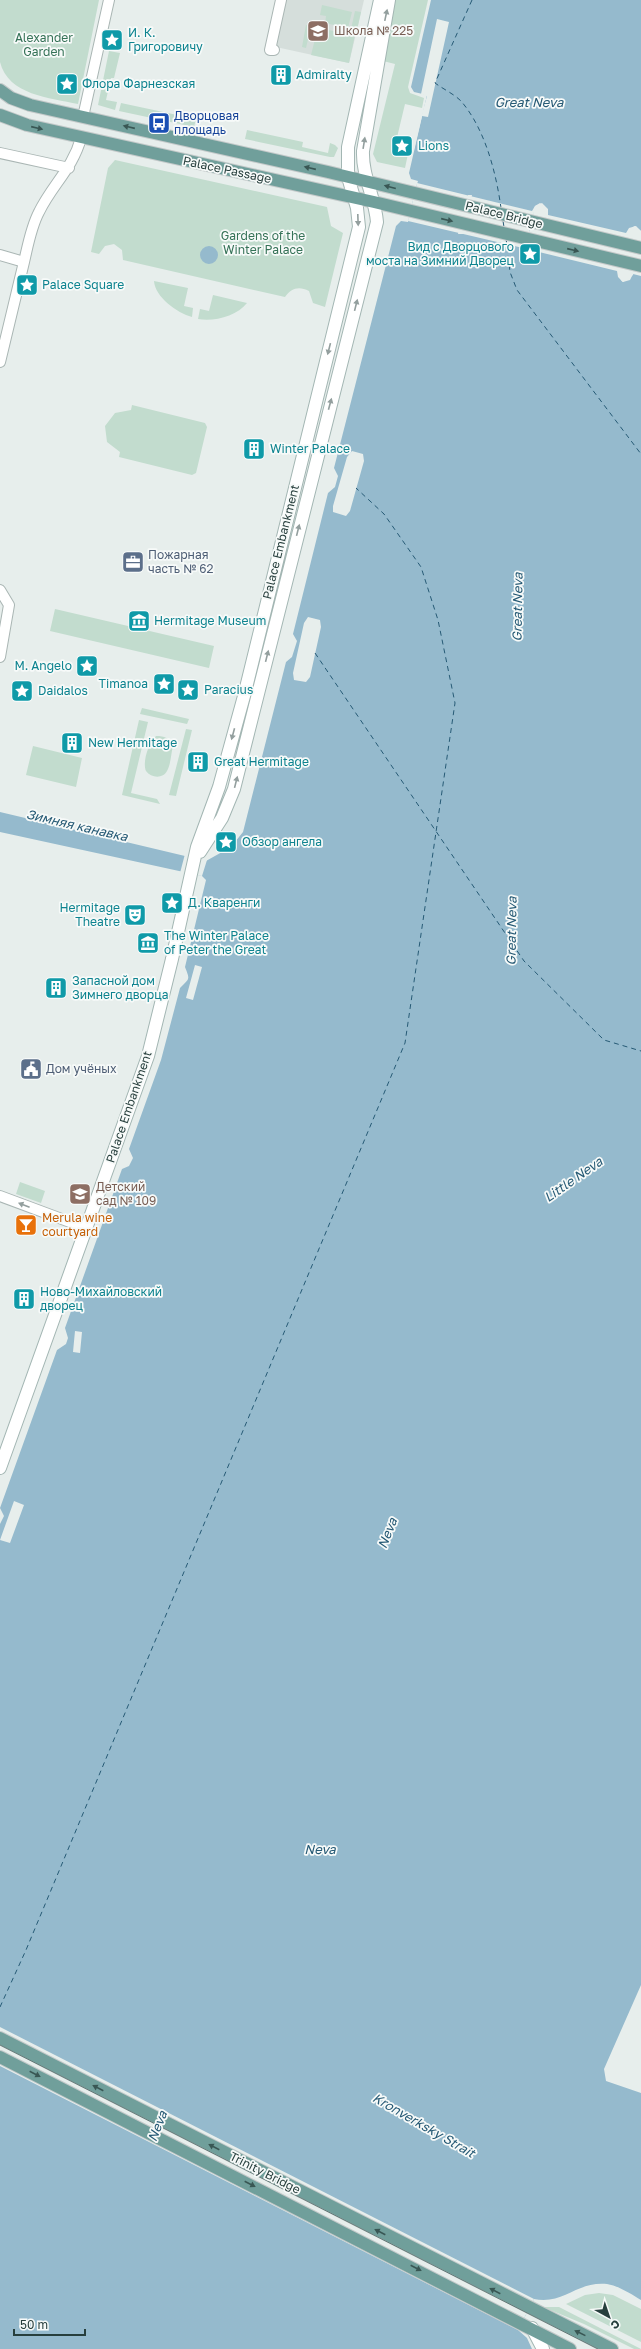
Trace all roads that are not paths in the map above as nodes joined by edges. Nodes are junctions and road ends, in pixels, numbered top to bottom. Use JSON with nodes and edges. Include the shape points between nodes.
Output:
{"nodes":[{"id":1,"x":109,"y":0,"type":"edge"},
{"id":2,"x":281,"y":0,"type":"edge"},
{"id":3,"x":380,"y":0,"type":"edge"},
{"id":4,"x":389,"y":0,"type":"edge"},
{"id":5,"x":274,"y":50,"type":"dead end"},
{"id":6,"x":0,"y":90,"type":"edge"},
{"id":7,"x":0,"y":115,"type":"edge"},
{"id":8,"x":83,"y":117,"type":"junction"},
{"id":9,"x":81,"y":138,"type":"junction"},
{"id":10,"x":0,"y":153,"type":"edge"},
{"id":11,"x":69,"y":168,"type":"junction"},
{"id":12,"x":348,"y":177,"type":"junction"},
{"id":13,"x":367,"y":181,"type":"junction"},
{"id":14,"x":354,"y":198,"type":"junction"},
{"id":15,"x":374,"y":202,"type":"junction"},
{"id":16,"x":641,"y":248,"type":"edge"},
{"id":17,"x":0,"y":256,"type":"edge"},
{"id":18,"x":24,"y":262,"type":"junction"},
{"id":19,"x":641,"y":266,"type":"edge"},
{"id":20,"x":0,"y":362,"type":"edge"},
{"id":21,"x":0,"y":590,"type":"edge"},
{"id":22,"x":0,"y":657,"type":"edge"},
{"id":23,"x":196,"y":855,"type":"junction"},
{"id":24,"x":0,"y":1196,"type":"edge"},
{"id":25,"x":86,"y":1228,"type":"junction"},
{"id":26,"x":0,"y":1468,"type":"edge"},
{"id":27,"x":0,"y":2038,"type":"edge"},
{"id":28,"x":0,"y":2056,"type":"edge"},
{"id":29,"x":527,"y":2325,"type":"junction"},
{"id":30,"x":543,"y":2349,"type":"edge"},
{"id":31,"x":570,"y":2349,"type":"edge"},
{"id":32,"x":612,"y":2349,"type":"edge"}],
"edges":[{"from":1,"to":8,"type":"street"},
{"from":2,"to":5,"type":"street","via":[[270,50]]},
{"from":3,"to":12,"type":"main road","name":"Palace Embankment","via":[[348,147]]},
{"from":13,"to":4,"type":"main road","one_way":true,"via":[[363,151]]},
{"from":6,"to":8,"type":"main road","via":[[23,104]]},
{"from":7,"to":9,"type":"main road","one_way":true,"via":[[27,125]]},
{"from":12,"to":8,"type":"main road","name":"Palace Passage","one_way":true},
{"from":9,"to":11,"type":"street"},
{"from":9,"to":14,"type":"main road","name":"Palace Passage"},
{"from":10,"to":11,"type":"street"},
{"from":11,"to":18,"type":"street","via":[[39,211],[32,226]]},
{"from":12,"to":13,"type":"main road","name":"Palace Passage"},
{"from":12,"to":14,"type":"main road","name":"Palace Embankment"},
{"from":13,"to":15,"type":"main road"},
{"from":16,"to":13,"type":"main road","name":"Palace Bridge","one_way":true},
{"from":14,"to":15,"type":"main road","name":"Palace Passage"},
{"from":14,"to":23,"type":"main road","name":"Palace Embankment","one_way":true,"via":[[359,227],[339,311],[244,696],[219,787]]},
{"from":15,"to":19,"type":"main road","name":"Palace Bridge","one_way":true},
{"from":23,"to":15,"type":"main road","one_way":true,"via":[[222,818],[234,789],[375,231],[377,222]]},
{"from":17,"to":18,"type":"street"},
{"from":18,"to":20,"type":"street"},
{"from":21,"to":22,"type":"street","via":[[9,605]]},
{"from":23,"to":25,"type":"main road","name":"Palace Embankment","via":[[148,1056]]},
{"from":25,"to":24,"type":"street","one_way":true},
{"from":25,"to":26,"type":"main road","name":"Palace Embankment"},
{"from":32,"to":27,"type":"main road","name":"Trinity Bridge","one_way":true},
{"from":28,"to":29,"type":"main road","name":"Trinity Bridge","one_way":true},
{"from":29,"to":30,"type":"main road"},
{"from":29,"to":31,"type":"main road","name":"Trinity Bridge"}]}
